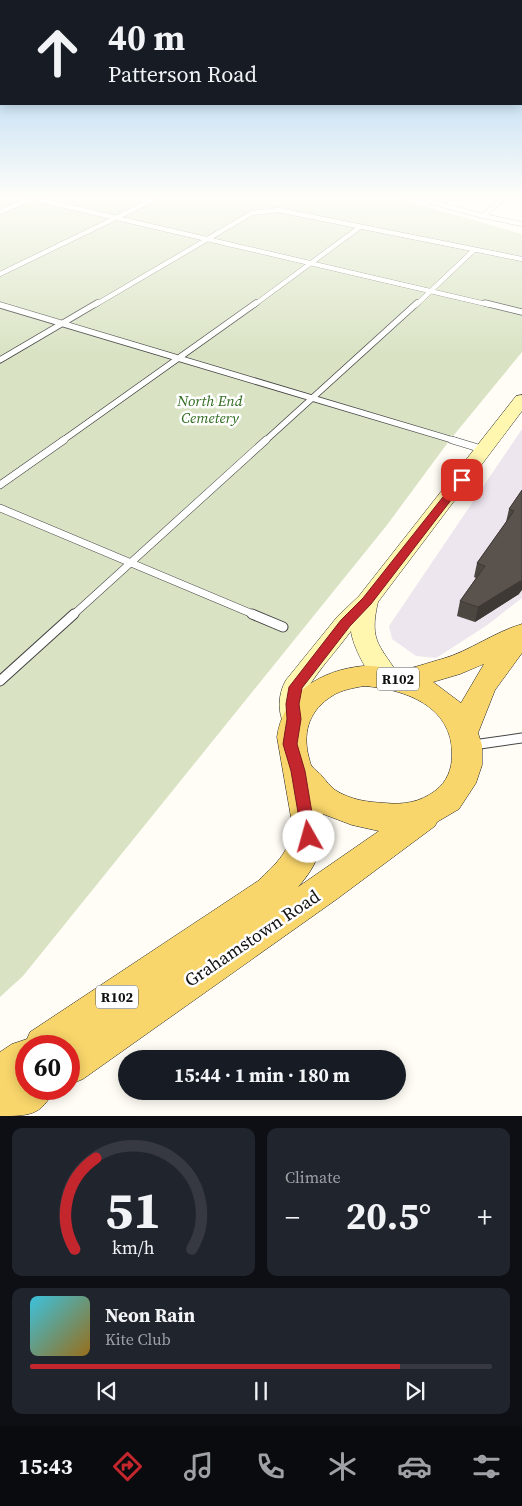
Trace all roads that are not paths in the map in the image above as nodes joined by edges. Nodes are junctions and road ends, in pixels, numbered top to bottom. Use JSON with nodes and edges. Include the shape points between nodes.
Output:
{"nodes":[{"id":1,"x":54,"y":248,"type":"edge"},
{"id":2,"x":193,"y":248,"type":"edge"},
{"id":3,"x":242,"y":248,"type":"edge"},
{"id":4,"x":332,"y":248,"type":"edge"},
{"id":5,"x":465,"y":248,"type":"edge"},
{"id":6,"x":474,"y":250,"type":"junction"},
{"id":7,"x":522,"y":259,"type":"edge"},
{"id":8,"x":311,"y":264,"type":"junction"},
{"id":9,"x":0,"y":274,"type":"edge"},
{"id":10,"x":431,"y":291,"type":"junction"},
{"id":11,"x":0,"y":305,"type":"edge"},
{"id":12,"x":522,"y":312,"type":"edge"},
{"id":13,"x":63,"y":323,"type":"junction"},
{"id":14,"x":181,"y":358,"type":"junction"},
{"id":15,"x":0,"y":360,"type":"edge"},
{"id":16,"x":312,"y":398,"type":"junction"},
{"id":17,"x":522,"y":400,"type":"edge"},
{"id":18,"x":485,"y":450,"type":"junction"},
{"id":19,"x":0,"y":485,"type":"edge"},
{"id":20,"x":0,"y":508,"type":"edge"},
{"id":21,"x":130,"y":563,"type":"junction"},
{"id":22,"x":367,"y":601,"type":"junction"},
{"id":23,"x":283,"y":627,"type":"dead end"},
{"id":24,"x":522,"y":634,"type":"edge"},
{"id":25,"x":393,"y":679,"type":"junction"},
{"id":26,"x":0,"y":681,"type":"edge"},
{"id":27,"x":294,"y":719,"type":"junction"},
{"id":28,"x":467,"y":738,"type":"junction"},
{"id":29,"x":522,"y":738,"type":"edge"},
{"id":30,"x":298,"y":771,"type":"junction"},
{"id":31,"x":433,"y":809,"type":"junction"},
{"id":32,"x":60,"y":1035,"type":"edge"},
{"id":33,"x":80,"y":1057,"type":"edge"},
{"id":34,"x":15,"y":1066,"type":"edge"},
{"id":35,"x":0,"y":1076,"type":"edge"},
{"id":36,"x":17,"y":1100,"type":"edge"},
{"id":37,"x":0,"y":1111,"type":"edge"}],
"edges":[{"from":1,"to":9,"type":"lane"},
{"from":2,"to":13,"type":"lane"},
{"from":3,"to":8,"type":"lane"},
{"from":4,"to":8,"type":"lane"},
{"from":5,"to":6,"type":"lane"},
{"from":6,"to":7,"type":"lane"},
{"from":6,"to":10,"type":"lane"},
{"from":8,"to":10,"type":"lane"},
{"from":8,"to":14,"type":"lane"},
{"from":10,"to":12,"type":"lane"},
{"from":10,"to":16,"type":"lane"},
{"from":11,"to":13,"type":"lane"},
{"from":13,"to":14,"type":"lane"},
{"from":13,"to":15,"type":"lane"},
{"from":14,"to":16,"type":"lane"},
{"from":14,"to":19,"type":"lane"},
{"from":16,"to":18,"type":"lane"},
{"from":16,"to":21,"type":"lane"},
{"from":17,"to":18,"type":"street"},
{"from":18,"to":22,"type":"street"},
{"from":20,"to":21,"type":"lane"},
{"from":21,"to":23,"type":"lane"},
{"from":21,"to":26,"type":"lane"},
{"from":22,"to":25,"type":"street","via":[[362,620],[366,646]]},
{"from":22,"to":27,"type":"street","via":[[345,623],[296,687],[292,704]]},
{"from":24,"to":25,"type":"main road","name":"Grahamstown Road","number":"R102","via":[[450,667]]},
{"from":24,"to":28,"type":"main road","name":"Grahamstown Road","number":"R102","via":[[473,704]]},
{"from":25,"to":27,"type":"main road","name":"Grahamstown Road","number":"R102","via":[[364,676],[335,683],[305,702]]},
{"from":25,"to":28,"type":"main road","name":"Grahamstown Road","number":"R102","via":[[426,691],[449,709]]},
{"from":27,"to":30,"type":"main road","name":"Grahamstown Road","number":"R102","via":[[290,744]]},
{"from":28,"to":29,"type":"lane"},
{"from":28,"to":31,"type":"main road","name":"Grahamstown Road","number":"R102","via":[[467,770],[456,792]]},
{"from":30,"to":31,"type":"main road","name":"Grahamstown Road","number":"R102","via":[[323,799],[361,816],[404,818]]},
{"from":30,"to":32,"type":"main road","name":"Grahamstown Road","number":"R102","via":[[309,837],[289,874],[270,892]]},
{"from":31,"to":33,"type":"main road","name":"Grahamstown Road","number":"R102"},
{"from":34,"to":35,"type":"main road"},
{"from":36,"to":37,"type":"main road"}]}
